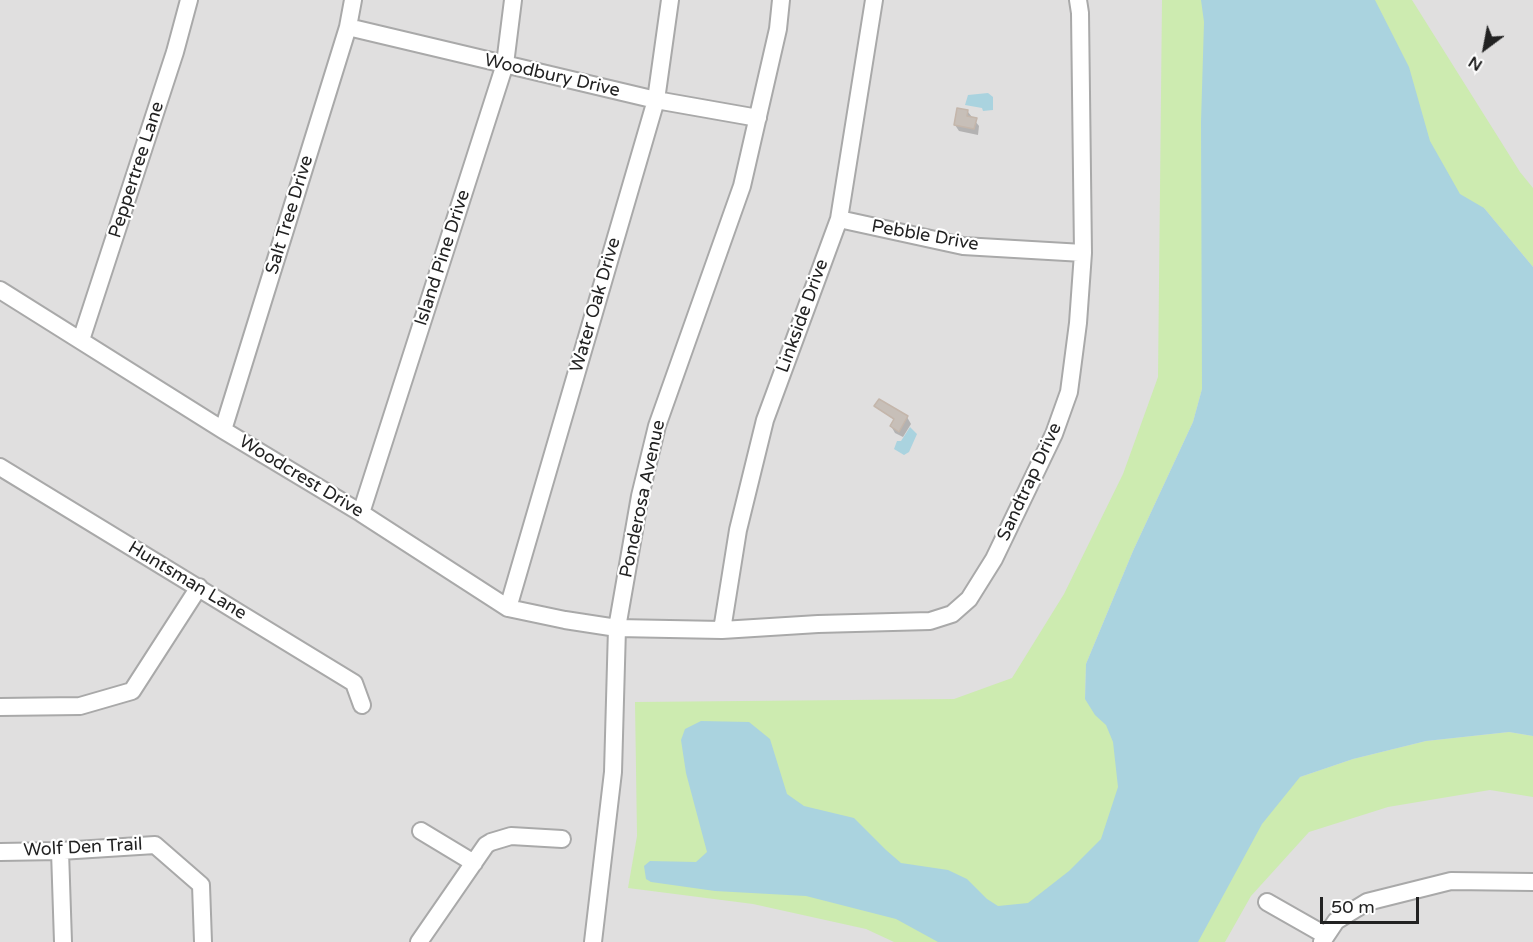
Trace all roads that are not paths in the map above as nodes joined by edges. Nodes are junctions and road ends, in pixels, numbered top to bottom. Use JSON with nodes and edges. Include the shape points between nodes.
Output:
{"nodes":[{"id":1,"x":189,"y":0,"type":"edge"},
{"id":2,"x":353,"y":0,"type":"edge"},
{"id":3,"x":513,"y":0,"type":"edge"},
{"id":4,"x":670,"y":0,"type":"edge"},
{"id":5,"x":781,"y":0,"type":"edge"},
{"id":6,"x":874,"y":0,"type":"edge"},
{"id":7,"x":1078,"y":0,"type":"edge"},
{"id":8,"x":348,"y":27,"type":"junction"},
{"id":9,"x":505,"y":64,"type":"junction"},
{"id":10,"x":656,"y":100,"type":"junction"},
{"id":11,"x":758,"y":118,"type":"junction"},
{"id":12,"x":839,"y":219,"type":"junction"},
{"id":13,"x":1083,"y":253,"type":"junction"},
{"id":14,"x":0,"y":290,"type":"edge"},
{"id":15,"x":81,"y":340,"type":"junction"},
{"id":16,"x":223,"y":430,"type":"junction"},
{"id":17,"x":0,"y":468,"type":"edge"},
{"id":18,"x":361,"y":513,"type":"junction"},
{"id":19,"x":199,"y":587,"type":"junction"},
{"id":20,"x":508,"y":608,"type":"junction"},
{"id":21,"x":617,"y":628,"type":"junction"},
{"id":22,"x":722,"y":630,"type":"junction"},
{"id":23,"x":362,"y":705,"type":"dead end"},
{"id":24,"x":0,"y":707,"type":"edge"},
{"id":25,"x":421,"y":831,"type":"dead end"},
{"id":26,"x":562,"y":839,"type":"dead end"},
{"id":27,"x":60,"y":851,"type":"junction"},
{"id":28,"x":0,"y":852,"type":"edge"},
{"id":29,"x":474,"y":863,"type":"junction"},
{"id":30,"x":1533,"y":882,"type":"edge"},
{"id":31,"x":1267,"y":902,"type":"dead end"},
{"id":32,"x":1324,"y":939,"type":"edge"},
{"id":33,"x":63,"y":942,"type":"edge"},
{"id":34,"x":203,"y":942,"type":"edge"},
{"id":35,"x":419,"y":942,"type":"edge"},
{"id":36,"x":593,"y":942,"type":"edge"}],
"edges":[{"from":1,"to":15,"type":"street","name":"Peppertree Lane"},
{"from":2,"to":8,"type":"street","name":"Salt Tree Drive"},
{"from":3,"to":9,"type":"street","name":"Island Pine Drive"},
{"from":4,"to":10,"type":"street","name":"Water Oak Drive"},
{"from":5,"to":11,"type":"street","name":"Ponderosa Avenue"},
{"from":6,"to":12,"type":"street","name":"Linkside Drive"},
{"from":7,"to":13,"type":"street","name":"Sandtrap Drive"},
{"from":8,"to":9,"type":"street","name":"Woodbury Drive"},
{"from":8,"to":16,"type":"street","name":"Salt Tree Drive"},
{"from":9,"to":10,"type":"street","name":"Woodbury Drive"},
{"from":9,"to":18,"type":"street","name":"Island Pine Drive"},
{"from":10,"to":11,"type":"street","name":"Woodbury Drive"},
{"from":10,"to":20,"type":"street","name":"Water Oak Drive"},
{"from":11,"to":21,"type":"street","name":"Ponderosa Avenue","via":[[742,186],[657,426],[640,496]]},
{"from":12,"to":13,"type":"street","name":"Pebble Drive","via":[[963,246]]},
{"from":12,"to":22,"type":"street","name":"Linkside Drive","via":[[765,420],[738,530]]},
{"from":13,"to":22,"type":"street","name":"Sandtrap Drive","via":[[1069,392],[1054,434],[994,559],[969,599],[952,614],[930,621]]},
{"from":14,"to":15,"type":"street","name":"Woodcrest Drive"},
{"from":15,"to":16,"type":"street","name":"Woodcrest Drive"},
{"from":16,"to":18,"type":"street","name":"Woodcrest Drive"},
{"from":17,"to":19,"type":"street","name":"Huntsman Lane"},
{"from":18,"to":20,"type":"street","name":"Woodcrest Drive"},
{"from":19,"to":23,"type":"street","name":"Huntsman Lane","via":[[354,683]]},
{"from":19,"to":24,"type":"street","via":[[132,691],[80,706]]},
{"from":20,"to":21,"type":"street","name":"Woodcrest Drive"},
{"from":21,"to":22,"type":"street","name":"Sandtrap Drive"},
{"from":21,"to":36,"type":"street","name":"Ponderosa Avenue","via":[[613,772]]},
{"from":25,"to":29,"type":"street"},
{"from":26,"to":29,"type":"street","via":[[503,837],[486,845]]},
{"from":27,"to":28,"type":"street","name":"Wolf Den Trail"},
{"from":27,"to":33,"type":"street"},
{"from":27,"to":34,"type":"street","name":"Wolf Den Trail","via":[[155,845],[201,885]]},
{"from":29,"to":35,"type":"street"},
{"from":30,"to":32,"type":"street","via":[[1450,881],[1367,902],[1336,921]]},
{"from":31,"to":32,"type":"street"}]}
